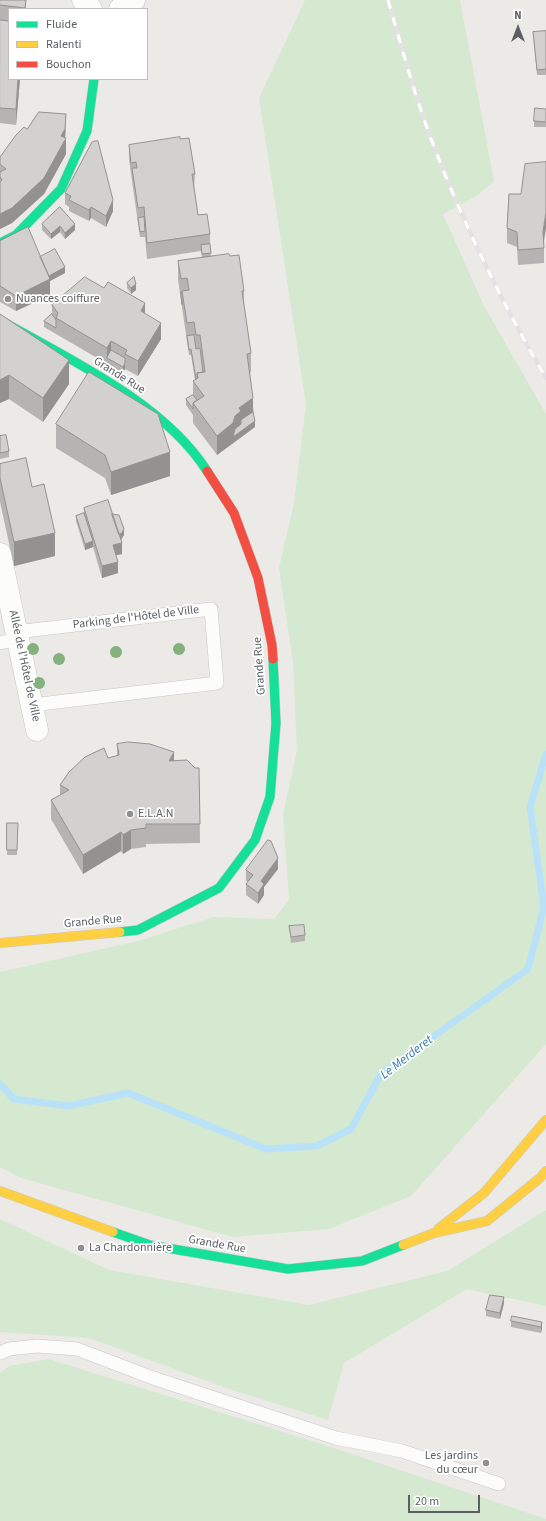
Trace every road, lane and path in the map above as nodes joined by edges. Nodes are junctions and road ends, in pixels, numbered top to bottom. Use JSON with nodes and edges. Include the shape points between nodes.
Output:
{"nodes":[{"id":1,"x":83,"y":0,"type":"edge"},
{"id":2,"x":134,"y":0,"type":"edge"},
{"id":3,"x":90,"y":8,"type":"edge"},
{"id":4,"x":122,"y":8,"type":"edge"},
{"id":5,"x":94,"y":80,"type":"edge"},
{"id":6,"x":0,"y":243,"type":"edge"},
{"id":7,"x":0,"y":320,"type":"edge"},
{"id":8,"x":0,"y":554,"type":"edge"},
{"id":9,"x":11,"y":638,"type":"edge"},
{"id":10,"x":32,"y":705,"type":"junction"},
{"id":11,"x":38,"y":730,"type":"dead end"},
{"id":12,"x":0,"y":943,"type":"edge"},
{"id":13,"x":546,"y":1120,"type":"edge"},
{"id":14,"x":546,"y":1171,"type":"edge"},
{"id":15,"x":0,"y":1191,"type":"edge"},
{"id":16,"x":434,"y":1233,"type":"junction"},
{"id":17,"x":0,"y":1352,"type":"edge"},
{"id":18,"x":499,"y":1484,"type":"dead end"}],
"edges":[{"from":1,"to":3,"type":"street"},
{"from":2,"to":4,"type":"street"},
{"from":5,"to":6,"type":"street","via":[[87,131],[61,189],[16,235]]},
{"from":7,"to":12,"type":"street","name":"Grande Rue","via":[[121,389],[155,415],[197,455],[234,513],[258,578],[272,645],[276,723],[270,797],[255,840],[219,888],[138,930]]},
{"from":8,"to":9,"type":"street","name":"Allée de l'Hôtel de Ville"},
{"from":9,"to":10,"type":"street","name":"Allée de l'Hôtel de Ville"},
{"from":9,"to":10,"type":"lane","name":"Parking de l'Hôtel de Ville","via":[[212,609],[217,683]]},
{"from":10,"to":11,"type":"street","name":"Allée de l'Hôtel de Ville"},
{"from":13,"to":16,"type":"street","name":"Grande Rue","via":[[484,1193]]},
{"from":14,"to":16,"type":"street","name":"Grande Rue","via":[[487,1221]]},
{"from":15,"to":16,"type":"street","name":"Grande Rue","via":[[150,1245],[288,1269],[362,1261]]},
{"from":17,"to":18,"type":"lane","via":[[38,1346],[77,1349],[153,1378],[336,1438],[402,1451]]}]}
